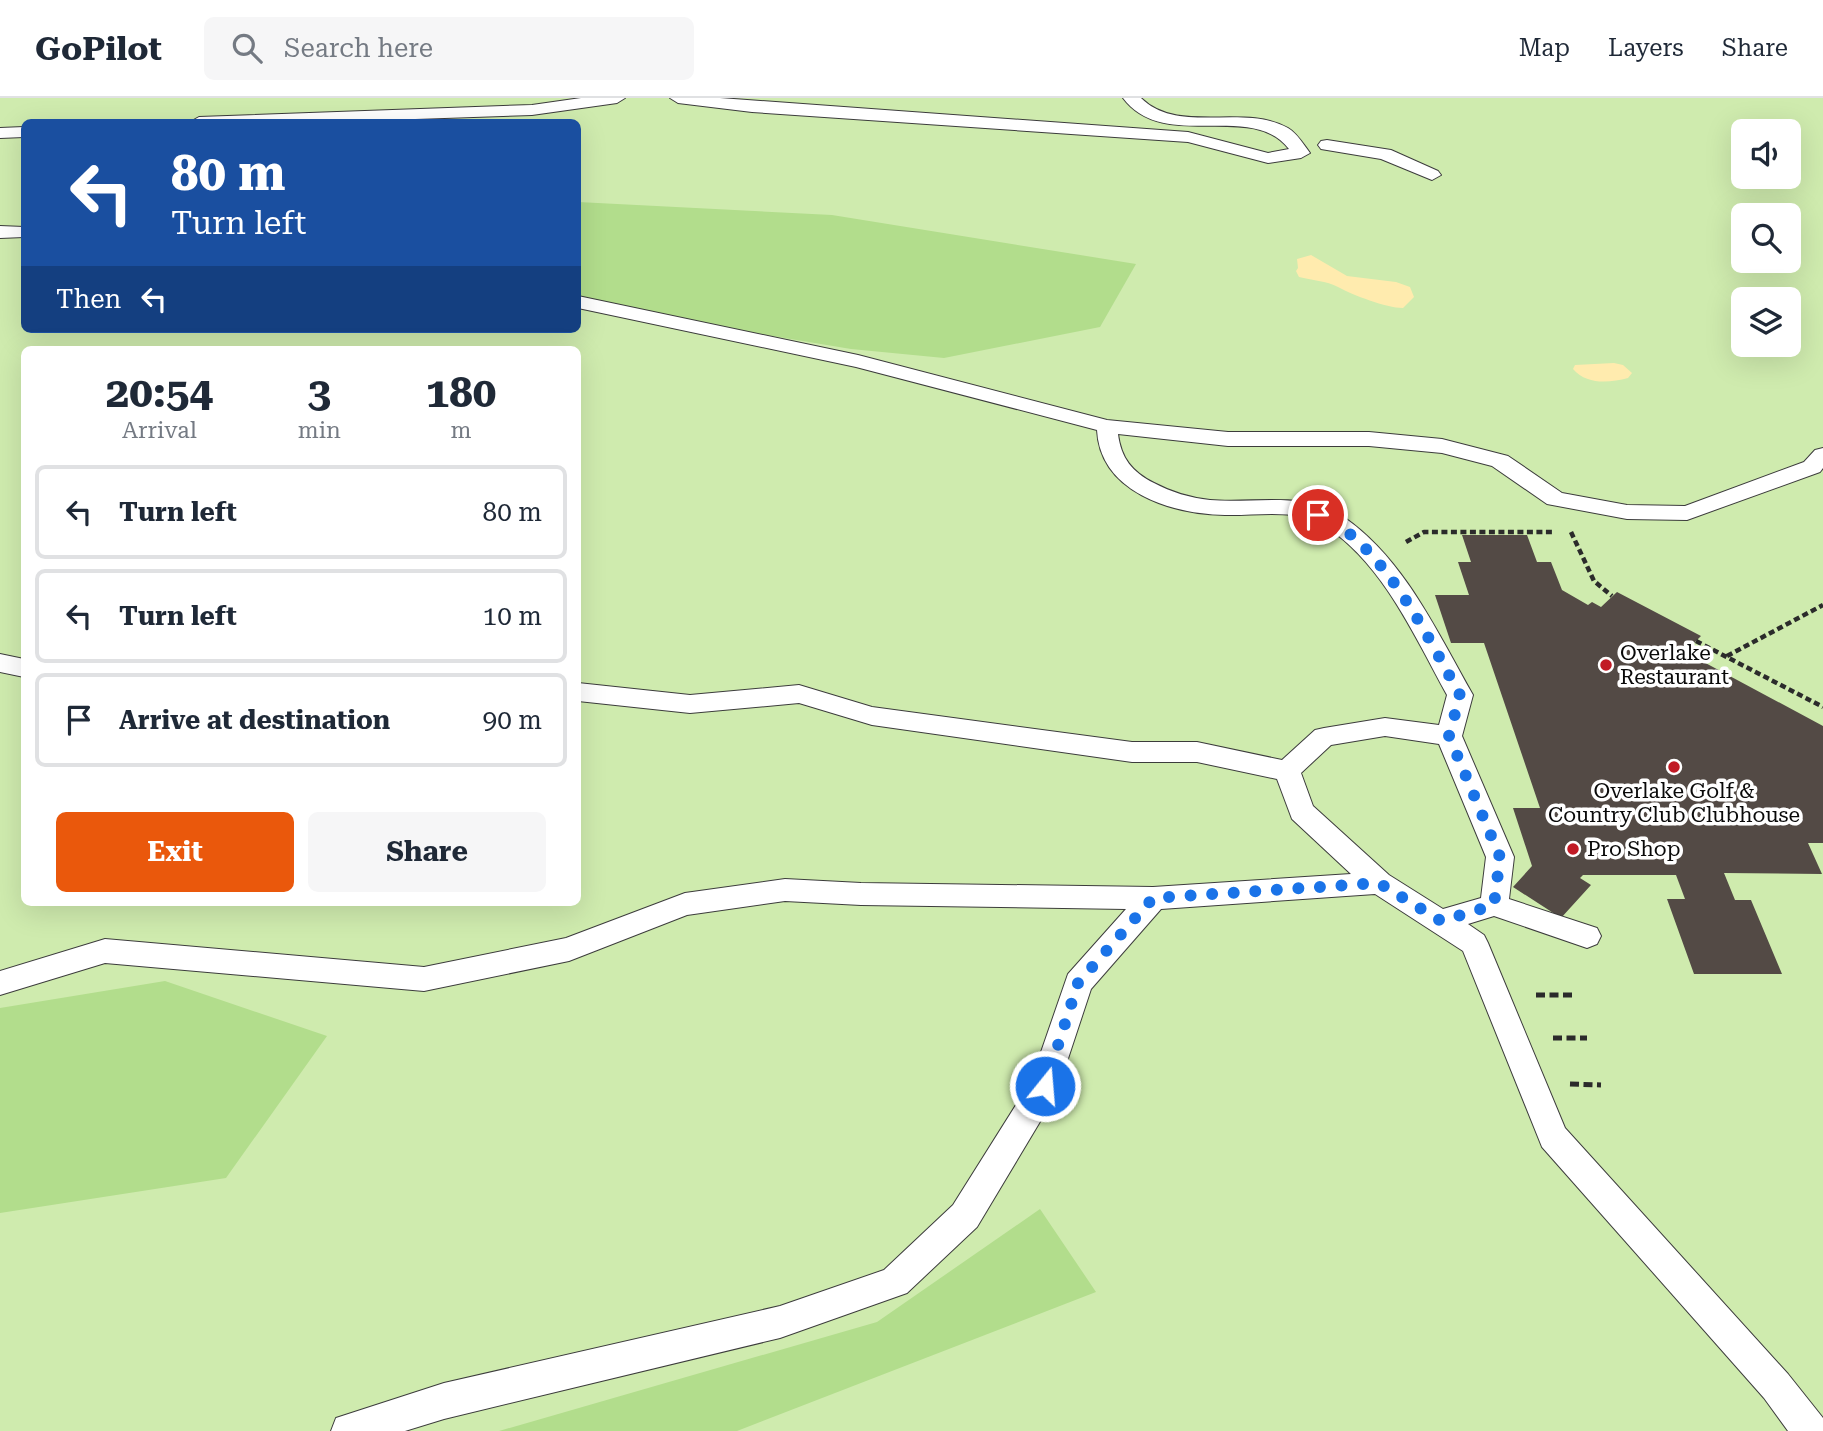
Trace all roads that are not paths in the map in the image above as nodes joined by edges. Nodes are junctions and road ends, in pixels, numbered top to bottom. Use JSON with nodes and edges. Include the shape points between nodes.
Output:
{"nodes":[{"id":1,"x":617,"y":98,"type":"edge"},
{"id":2,"x":678,"y":98,"type":"edge"},
{"id":3,"x":1131,"y":98,"type":"edge"},
{"id":4,"x":282,"y":119,"type":"edge"},
{"id":5,"x":21,"y":132,"type":"edge"},
{"id":6,"x":1283,"y":132,"type":"junction"},
{"id":7,"x":0,"y":133,"type":"edge"},
{"id":8,"x":1327,"y":145,"type":"junction"},
{"id":9,"x":1301,"y":153,"type":"junction"},
{"id":10,"x":1432,"y":175,"type":"dead end"},
{"id":11,"x":0,"y":232,"type":"edge"},
{"id":12,"x":21,"y":232,"type":"edge"},
{"id":13,"x":581,"y":303,"type":"edge"},
{"id":14,"x":1107,"y":426,"type":"junction"},
{"id":15,"x":1819,"y":465,"type":"edge"},
{"id":16,"x":0,"y":663,"type":"edge"},
{"id":17,"x":21,"y":667,"type":"edge"},
{"id":18,"x":581,"y":692,"type":"edge"},
{"id":19,"x":1449,"y":736,"type":"junction"},
{"id":20,"x":1287,"y":771,"type":"junction"},
{"id":21,"x":1379,"y":883,"type":"junction"},
{"id":22,"x":1153,"y":898,"type":"junction"},
{"id":23,"x":1494,"y":905,"type":"junction"},
{"id":24,"x":1441,"y":921,"type":"junction"},
{"id":25,"x":1587,"y":936,"type":"dead end"},
{"id":26,"x":0,"y":983,"type":"edge"},
{"id":27,"x":349,"y":1431,"type":"edge"},
{"id":28,"x":1810,"y":1431,"type":"edge"}],
"edges":[{"from":1,"to":4,"type":"lane","via":[[532,110]]},
{"from":2,"to":9,"type":"lane","via":[[1188,137],[1268,158]]},
{"from":3,"to":6,"type":"lane","via":[[1152,116],[1255,124]]},
{"from":5,"to":7,"type":"lane"},
{"from":6,"to":8,"type":"lane"},
{"from":6,"to":9,"type":"lane"},
{"from":8,"to":9,"type":"lane"},
{"from":8,"to":10,"type":"lane","via":[[1385,154]]},
{"from":11,"to":12,"type":"lane"},
{"from":13,"to":14,"type":"lane","via":[[858,361]]},
{"from":14,"to":15,"type":"lane","via":[[1228,439],[1369,439],[1442,446],[1500,461],[1555,499],[1627,512],[1687,513]]},
{"from":14,"to":19,"type":"lane","via":[[1108,451],[1129,479],[1166,498],[1208,507],[1301,508],[1335,522],[1359,543],[1406,599],[1460,695]]},
{"from":16,"to":17,"type":"lane"},
{"from":18,"to":20,"type":"lane","via":[[690,704],[799,694],[872,716],[1132,752],[1196,752]]},
{"from":19,"to":20,"type":"lane","via":[[1385,727],[1324,737]]},
{"from":19,"to":23,"type":"lane","via":[[1500,857]]},
{"from":20,"to":21,"type":"lane","via":[[1302,812]]},
{"from":21,"to":22,"type":"lane"},
{"from":21,"to":24,"type":"lane"},
{"from":22,"to":26,"type":"lane","via":[[785,890],[685,904],[569,949],[424,979],[105,951]]},
{"from":22,"to":27,"type":"lane","via":[[1078,983],[1045,1086],[965,1216],[895,1282],[780,1322],[444,1401]]},
{"from":23,"to":24,"type":"lane"},
{"from":23,"to":25,"type":"lane"},
{"from":24,"to":28,"type":"lane","via":[[1474,943],[1553,1137],[1776,1386]]}]}
